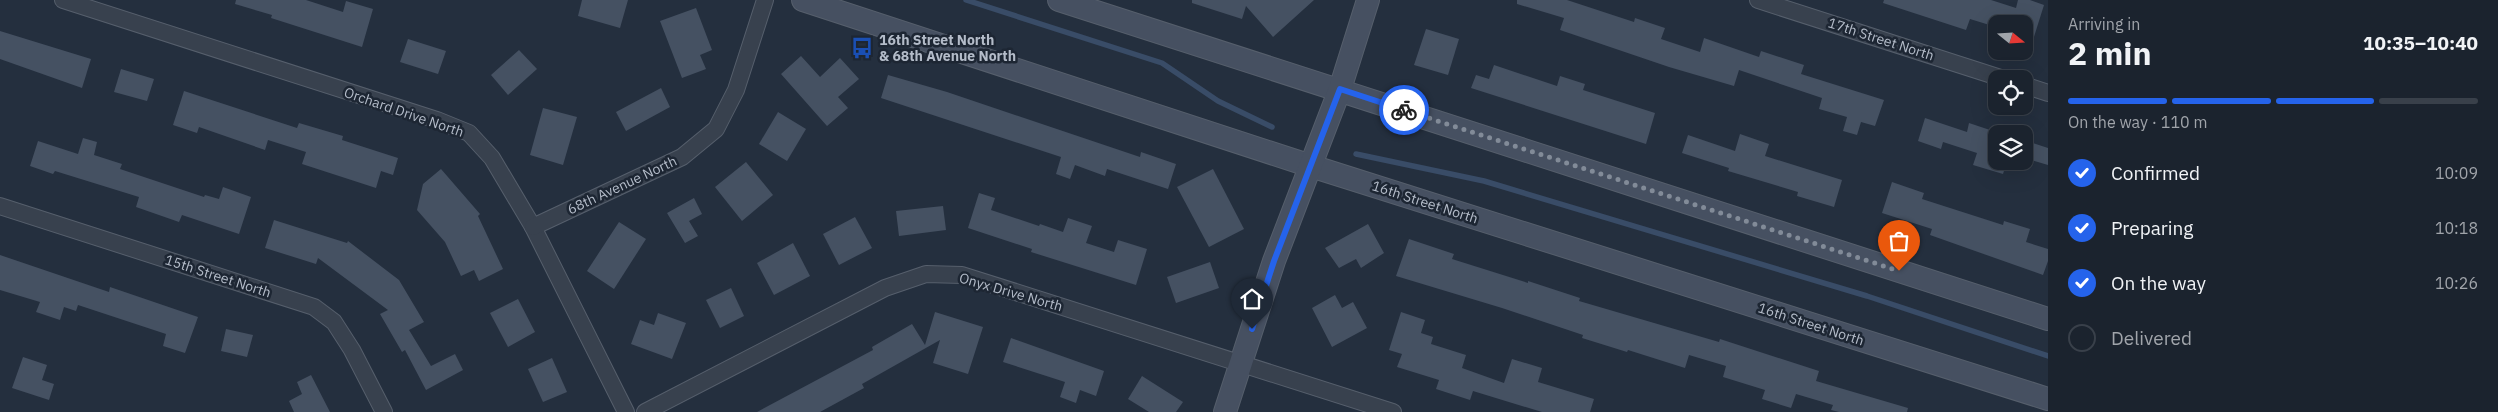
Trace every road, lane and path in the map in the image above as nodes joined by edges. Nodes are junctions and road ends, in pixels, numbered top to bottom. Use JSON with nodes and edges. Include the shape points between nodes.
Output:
{"nodes":[{"id":1,"x":63,"y":0,"type":"edge"},
{"id":2,"x":765,"y":0,"type":"edge"},
{"id":3,"x":803,"y":0,"type":"edge"},
{"id":4,"x":1059,"y":0,"type":"edge"},
{"id":5,"x":1368,"y":0,"type":"edge"},
{"id":6,"x":1758,"y":0,"type":"edge"},
{"id":7,"x":1988,"y":74,"type":"edge"},
{"id":8,"x":2033,"y":88,"type":"edge"},
{"id":9,"x":1340,"y":89,"type":"junction"},
{"id":10,"x":2048,"y":93,"type":"edge"},
{"id":11,"x":1311,"y":166,"type":"junction"},
{"id":12,"x":0,"y":206,"type":"edge"},
{"id":13,"x":533,"y":227,"type":"junction"},
{"id":14,"x":2048,"y":320,"type":"edge"},
{"id":15,"x":1241,"y":363,"type":"junction"},
{"id":16,"x":2048,"y":399,"type":"edge"},
{"id":17,"x":384,"y":412,"type":"edge"},
{"id":18,"x":626,"y":412,"type":"edge"},
{"id":19,"x":645,"y":412,"type":"edge"},
{"id":20,"x":1225,"y":412,"type":"edge"},
{"id":21,"x":1393,"y":412,"type":"edge"}],
"edges":[{"from":1,"to":13,"type":"street","name":"Orchard Drive North","via":[[469,133],[492,158]]},
{"from":2,"to":13,"type":"street","name":"68th Avenue North","via":[[736,90],[716,129],[682,157]]},
{"from":3,"to":11,"type":"street","name":"16th Street North"},
{"from":4,"to":9,"type":"street"},
{"from":5,"to":9,"type":"street"},
{"from":6,"to":7,"type":"street","name":"17th Street North"},
{"from":8,"to":10,"type":"street"},
{"from":9,"to":11,"type":"street"},
{"from":9,"to":14,"type":"street"},
{"from":11,"to":15,"type":"street","via":[[1274,261]]},
{"from":11,"to":16,"type":"street","name":"16th Street North"},
{"from":12,"to":17,"type":"street","name":"15th Street North","via":[[314,307],[334,322]]},
{"from":13,"to":18,"type":"street","name":"Orchard Drive North"},
{"from":15,"to":19,"type":"street","name":"Onyx Drive North","via":[[962,275],[926,274],[885,288]]},
{"from":15,"to":20,"type":"street"},
{"from":15,"to":21,"type":"street","name":"Onyx Drive North"}]}
